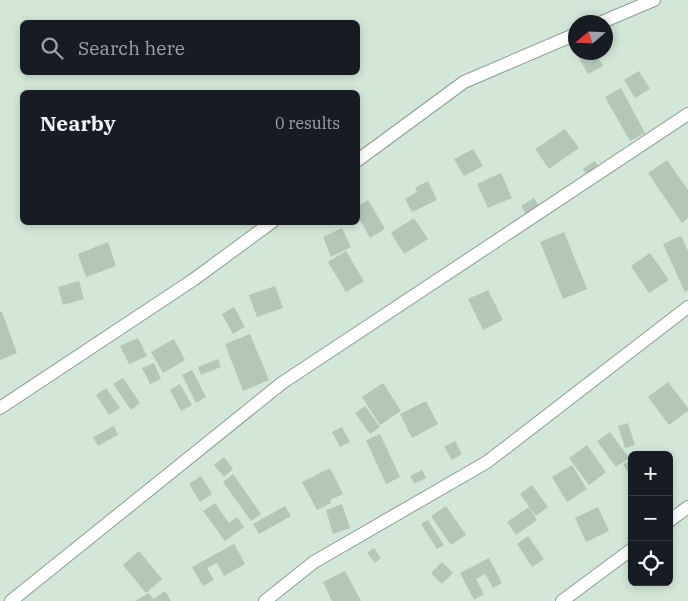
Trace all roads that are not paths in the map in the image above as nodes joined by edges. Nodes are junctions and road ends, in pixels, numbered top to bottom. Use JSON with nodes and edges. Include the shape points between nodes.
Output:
{"nodes":[{"id":1,"x":654,"y":0,"type":"edge"},
{"id":2,"x":613,"y":17,"type":"edge"},
{"id":3,"x":568,"y":37,"type":"edge"},
{"id":4,"x":688,"y":114,"type":"edge"},
{"id":5,"x":360,"y":159,"type":"edge"},
{"id":6,"x":268,"y":225,"type":"edge"},
{"id":7,"x":688,"y":307,"type":"edge"},
{"id":8,"x":0,"y":408,"type":"edge"},
{"id":9,"x":688,"y":507,"type":"edge"},
{"id":10,"x":673,"y":518,"type":"edge"},
{"id":11,"x":628,"y":552,"type":"edge"},
{"id":12,"x":11,"y":601,"type":"edge"},
{"id":13,"x":266,"y":601,"type":"edge"},
{"id":14,"x":562,"y":601,"type":"edge"}],
"edges":[{"from":1,"to":2,"type":"street"},
{"from":3,"to":5,"type":"street","via":[[464,82]]},
{"from":4,"to":12,"type":"street","via":[[282,383]]},
{"from":6,"to":8,"type":"street","via":[[193,280]]},
{"from":7,"to":13,"type":"street","via":[[487,462],[314,562]]},
{"from":9,"to":10,"type":"street"},
{"from":11,"to":14,"type":"street"}]}
